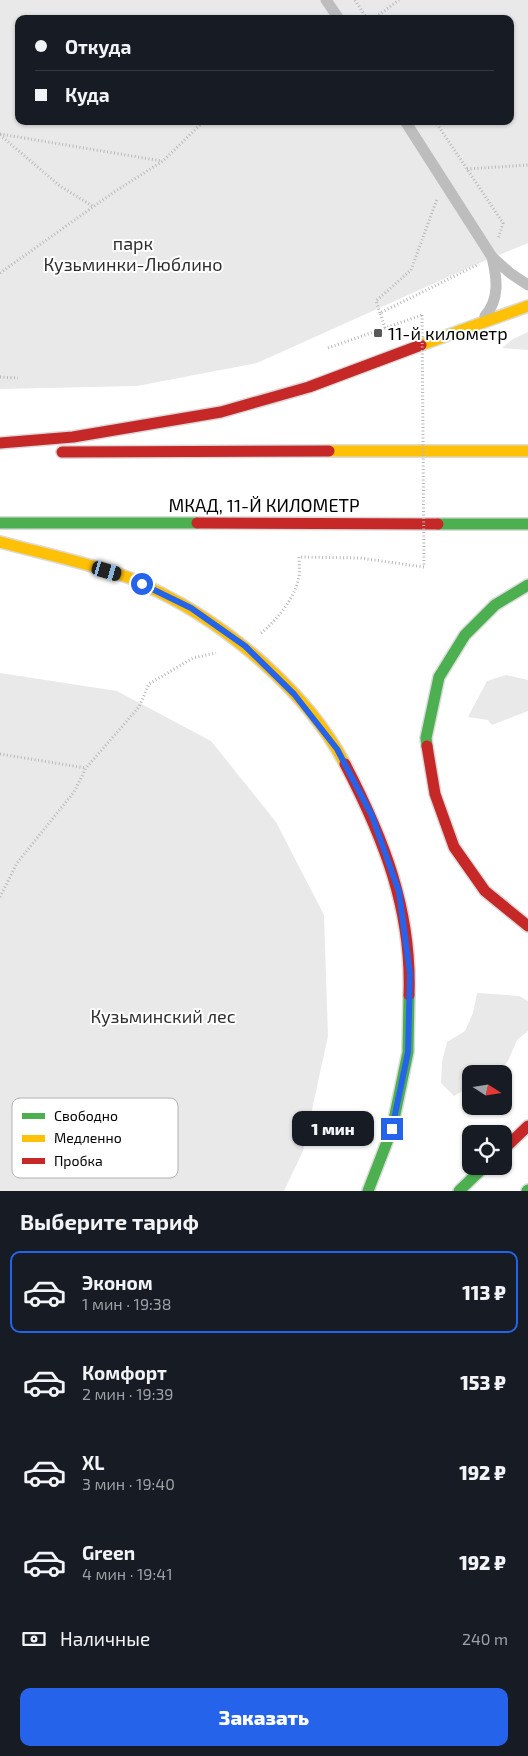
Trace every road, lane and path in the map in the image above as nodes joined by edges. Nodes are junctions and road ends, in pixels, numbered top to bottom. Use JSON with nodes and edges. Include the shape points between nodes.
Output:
{"nodes":[{"id":1,"x":326,"y":0,"type":"edge"},
{"id":2,"x":355,"y":0,"type":"edge"},
{"id":3,"x":400,"y":0,"type":"edge"},
{"id":4,"x":336,"y":15,"type":"edge"},
{"id":5,"x":364,"y":15,"type":"edge"},
{"id":6,"x":378,"y":15,"type":"edge"},
{"id":7,"x":200,"y":125,"type":"edge"},
{"id":8,"x":408,"y":125,"type":"edge"},
{"id":9,"x":438,"y":125,"type":"edge"},
{"id":10,"x":0,"y":134,"type":"edge"},
{"id":11,"x":163,"y":161,"type":"junction"},
{"id":12,"x":528,"y":165,"type":"edge"},
{"id":13,"x":467,"y":169,"type":"junction"},
{"id":14,"x":444,"y":182,"type":"junction"},
{"id":15,"x":94,"y":208,"type":"junction"},
{"id":16,"x":492,"y":257,"type":"junction"},
{"id":17,"x":0,"y":273,"type":"edge"},
{"id":18,"x":528,"y":285,"type":"edge"},
{"id":19,"x":528,"y":306,"type":"edge"},
{"id":20,"x":380,"y":312,"type":"junction"},
{"id":21,"x":478,"y":324,"type":"junction"},
{"id":22,"x":385,"y":328,"type":"junction"},
{"id":23,"x":328,"y":348,"type":"dead end"},
{"id":24,"x":0,"y":377,"type":"edge"},
{"id":25,"x":18,"y":378,"type":"dead end"},
{"id":26,"x":0,"y":443,"type":"edge"},
{"id":27,"x":528,"y":451,"type":"edge"},
{"id":28,"x":0,"y":452,"type":"edge"},
{"id":29,"x":0,"y":524,"type":"edge"},
{"id":30,"x":528,"y":524,"type":"edge"},
{"id":31,"x":0,"y":542,"type":"edge"},
{"id":32,"x":528,"y":585,"type":"edge"},
{"id":33,"x":245,"y":646,"type":"junction"},
{"id":34,"x":219,"y":652,"type":"dead end"},
{"id":35,"x":0,"y":754,"type":"edge"},
{"id":36,"x":86,"y":768,"type":"junction"},
{"id":37,"x":0,"y":897,"type":"edge"},
{"id":38,"x":528,"y":926,"type":"edge"},
{"id":39,"x":528,"y":1126,"type":"edge"},
{"id":40,"x":512,"y":1141,"type":"edge"},
{"id":41,"x":476,"y":1175,"type":"edge"},
{"id":42,"x":368,"y":1191,"type":"edge"},
{"id":43,"x":459,"y":1191,"type":"edge"}],
"edges":[{"from":1,"to":4,"type":"lane"},
{"from":2,"to":5,"type":"path"},
{"from":3,"to":6,"type":"path"},
{"from":7,"to":11,"type":"path"},
{"from":8,"to":14,"type":"lane"},
{"from":9,"to":13,"type":"path"},
{"from":10,"to":11,"type":"path"},
{"from":10,"to":15,"type":"path","via":[[60,186]]},
{"from":11,"to":15,"type":"path"},
{"from":12,"to":13,"type":"path"},
{"from":13,"to":16,"type":"path","via":[[503,223]]},
{"from":14,"to":16,"type":"lane"},
{"from":14,"to":20,"type":"path","via":[[411,270],[376,302]]},
{"from":15,"to":17,"type":"path"},
{"from":16,"to":18,"type":"lane"},
{"from":16,"to":20,"type":"path"},
{"from":16,"to":21,"type":"lane","via":[[496,294],[491,309]]},
{"from":19,"to":21,"type":"main road"},
{"from":20,"to":22,"type":"path"},
{"from":21,"to":26,"type":"main road","via":[[309,387],[221,412],[73,436]]},
{"from":22,"to":23,"type":"path"},
{"from":22,"to":33,"type":"path","bridge":true,"via":[[422,315],[424,567],[360,558],[299,556],[299,578],[287,603],[273,623]]},
{"from":24,"to":25,"type":"path"},
{"from":27,"to":28,"type":"main road"},
{"from":29,"to":30,"type":"main road","name":"МКАД, 11-Й КИЛОМЕТР"},
{"from":31,"to":33,"type":"main road","via":[[126,576],[191,608]]},
{"from":32,"to":38,"type":"main road","via":[[495,604],[464,635],[439,677],[426,738],[435,794],[454,847],[485,891]]},
{"from":33,"to":42,"type":"main road","via":[[294,694],[337,749],[372,816],[399,892],[410,974],[408,1052],[392,1129]]},
{"from":34,"to":36,"type":"path","via":[[193,658],[149,684],[139,707]]},
{"from":35,"to":36,"type":"path"},
{"from":36,"to":37,"type":"path","via":[[74,792],[17,863]]},
{"from":39,"to":40,"type":"main road"},
{"from":41,"to":43,"type":"main road"}]}
